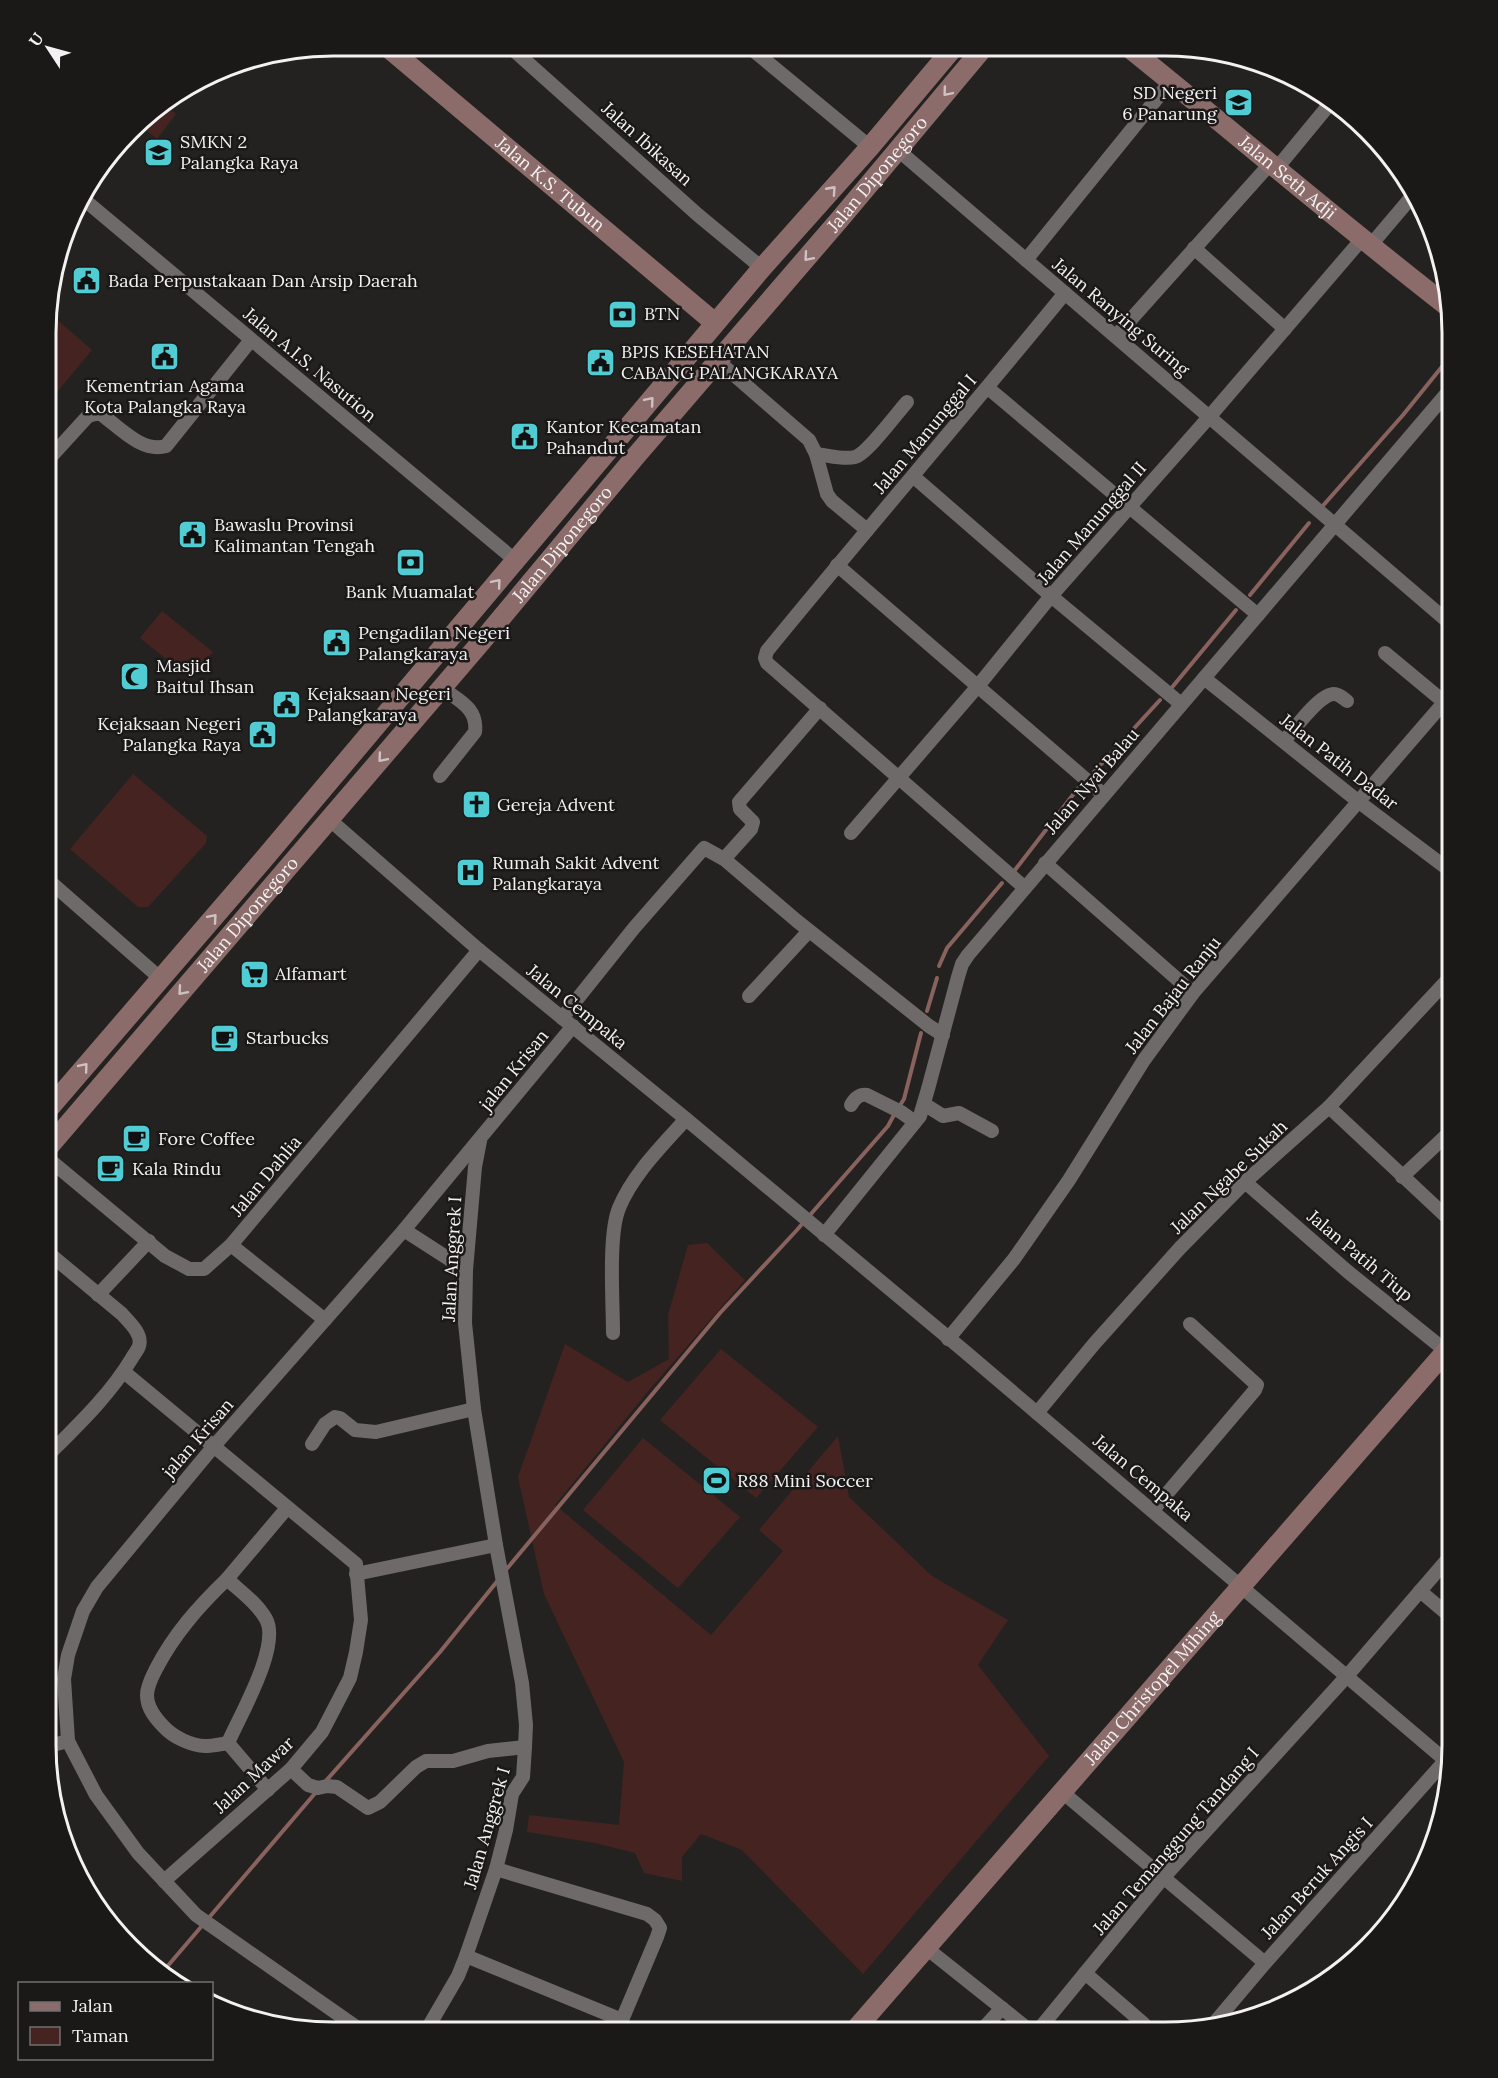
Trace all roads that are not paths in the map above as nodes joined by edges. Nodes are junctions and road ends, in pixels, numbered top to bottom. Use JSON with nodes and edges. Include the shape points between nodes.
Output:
{"nodes":[{"id":1,"x":398,"y":56,"type":"edge"},
{"id":2,"x":521,"y":56,"type":"edge"},
{"id":3,"x":760,"y":56,"type":"edge"},
{"id":4,"x":946,"y":56,"type":"edge"},
{"id":5,"x":976,"y":56,"type":"edge"},
{"id":6,"x":1139,"y":56,"type":"edge"},
{"id":7,"x":1171,"y":81,"type":"junction"},
{"id":8,"x":1326,"y":107,"type":"edge"},
{"id":9,"x":870,"y":147,"type":"junction"},
{"id":10,"x":898,"y":150,"type":"junction"},
{"id":11,"x":1274,"y":165,"type":"junction"},
{"id":12,"x":1408,"y":200,"type":"edge"},
{"id":13,"x":88,"y":203,"type":"edge"},
{"id":14,"x":1366,"y":243,"type":"junction"},
{"id":15,"x":1194,"y":248,"type":"junction"},
{"id":16,"x":1026,"y":260,"type":"junction"},
{"id":17,"x":762,"y":268,"type":"junction"},
{"id":18,"x":1065,"y":293,"type":"junction"},
{"id":19,"x":1440,"y":301,"type":"edge"},
{"id":20,"x":715,"y":324,"type":"junction"},
{"id":21,"x":1285,"y":328,"type":"junction"},
{"id":22,"x":1116,"y":336,"type":"junction"},
{"id":23,"x":251,"y":340,"type":"junction"},
{"id":24,"x":718,"y":361,"type":"junction"},
{"id":25,"x":988,"y":388,"type":"junction"},
{"id":26,"x":1442,"y":398,"type":"edge"},
{"id":27,"x":907,"y":402,"type":"dead end"},
{"id":28,"x":1210,"y":417,"type":"junction"},
{"id":29,"x":616,"y":441,"type":"junction"},
{"id":30,"x":56,"y":451,"type":"edge"},
{"id":31,"x":816,"y":454,"type":"junction"},
{"id":32,"x":635,"y":457,"type":"junction"},
{"id":33,"x":914,"y":477,"type":"junction"},
{"id":34,"x":1129,"y":508,"type":"junction"},
{"id":35,"x":1328,"y":519,"type":"junction"},
{"id":36,"x":867,"y":530,"type":"junction"},
{"id":37,"x":516,"y":561,"type":"junction"},
{"id":38,"x":837,"y":565,"type":"junction"},
{"id":39,"x":1051,"y":596,"type":"junction"},
{"id":40,"x":1251,"y":610,"type":"junction"},
{"id":41,"x":1442,"y":617,"type":"edge"},
{"id":42,"x":1385,"y":653,"type":"dead end"},
{"id":43,"x":1204,"y":678,"type":"junction"},
{"id":44,"x":978,"y":686,"type":"junction"},
{"id":45,"x":442,"y":688,"type":"junction"},
{"id":46,"x":1442,"y":693,"type":"edge"},
{"id":47,"x":1175,"y":700,"type":"junction"},
{"id":48,"x":1347,"y":701,"type":"dead end"},
{"id":49,"x":1442,"y":704,"type":"edge"},
{"id":50,"x":392,"y":708,"type":"junction"},
{"id":51,"x":820,"y":708,"type":"junction"},
{"id":52,"x":411,"y":724,"type":"junction"},
{"id":53,"x":1284,"y":741,"type":"junction"},
{"id":54,"x":440,"y":776,"type":"dead end"},
{"id":55,"x":899,"y":777,"type":"junction"},
{"id":56,"x":1097,"y":789,"type":"junction"},
{"id":57,"x":1359,"y":802,"type":"junction"},
{"id":58,"x":310,"y":804,"type":"junction"},
{"id":59,"x":330,"y":820,"type":"junction"},
{"id":60,"x":851,"y":833,"type":"dead end"},
{"id":61,"x":724,"y":859,"type":"junction"},
{"id":62,"x":1045,"y":863,"type":"junction"},
{"id":63,"x":1442,"y":865,"type":"edge"},
{"id":64,"x":1019,"y":882,"type":"junction"},
{"id":65,"x":56,"y":888,"type":"edge"},
{"id":66,"x":809,"y":931,"type":"junction"},
{"id":67,"x":479,"y":950,"type":"junction"},
{"id":68,"x":160,"y":978,"type":"junction"},
{"id":69,"x":1442,"y":986,"type":"edge"},
{"id":70,"x":1193,"y":993,"type":"junction"},
{"id":71,"x":749,"y":996,"type":"dead end"},
{"id":72,"x":567,"y":1022,"type":"junction"},
{"id":73,"x":936,"y":1030,"type":"junction"},
{"id":74,"x":56,"y":1100,"type":"edge"},
{"id":75,"x":924,"y":1104,"type":"junction"},
{"id":76,"x":852,"y":1105,"type":"dead end"},
{"id":77,"x":1329,"y":1107,"type":"junction"},
{"id":78,"x":908,"y":1117,"type":"junction"},
{"id":79,"x":686,"y":1119,"type":"junction"},
{"id":80,"x":992,"y":1131,"type":"dead end"},
{"id":81,"x":56,"y":1138,"type":"edge"},
{"id":82,"x":481,"y":1138,"type":"junction"},
{"id":83,"x":1442,"y":1139,"type":"edge"},
{"id":84,"x":56,"y":1165,"type":"edge"},
{"id":85,"x":1402,"y":1177,"type":"junction"},
{"id":86,"x":1245,"y":1182,"type":"junction"},
{"id":87,"x":1442,"y":1213,"type":"edge"},
{"id":88,"x":814,"y":1227,"type":"junction"},
{"id":89,"x":404,"y":1230,"type":"junction"},
{"id":90,"x":149,"y":1241,"type":"junction"},
{"id":91,"x":231,"y":1245,"type":"junction"},
{"id":92,"x":56,"y":1259,"type":"edge"},
{"id":93,"x":466,"y":1270,"type":"junction"},
{"id":94,"x":98,"y":1295,"type":"junction"},
{"id":95,"x":326,"y":1320,"type":"junction"},
{"id":96,"x":1191,"y":1324,"type":"dead end"},
{"id":97,"x":613,"y":1333,"type":"dead end"},
{"id":98,"x":948,"y":1339,"type":"junction"},
{"id":99,"x":1442,"y":1344,"type":"edge"},
{"id":100,"x":1442,"y":1359,"type":"edge"},
{"id":101,"x":124,"y":1372,"type":"junction"},
{"id":102,"x":474,"y":1409,"type":"junction"},
{"id":103,"x":1037,"y":1413,"type":"junction"},
{"id":104,"x":312,"y":1444,"type":"dead end"},
{"id":105,"x":56,"y":1446,"type":"edge"},
{"id":106,"x":214,"y":1446,"type":"junction"},
{"id":107,"x":287,"y":1508,"type":"junction"},
{"id":108,"x":1153,"y":1510,"type":"junction"},
{"id":109,"x":496,"y":1545,"type":"junction"},
{"id":110,"x":1442,"y":1566,"type":"edge"},
{"id":111,"x":356,"y":1574,"type":"junction"},
{"id":112,"x":227,"y":1579,"type":"junction"},
{"id":113,"x":1241,"y":1585,"type":"junction"},
{"id":114,"x":1420,"y":1591,"type":"junction"},
{"id":115,"x":1442,"y":1610,"type":"edge"},
{"id":116,"x":1347,"y":1676,"type":"junction"},
{"id":117,"x":68,"y":1741,"type":"junction"},
{"id":118,"x":228,"y":1743,"type":"junction"},
{"id":119,"x":56,"y":1744,"type":"edge"},
{"id":120,"x":525,"y":1747,"type":"junction"},
{"id":121,"x":1442,"y":1753,"type":"edge"},
{"id":122,"x":291,"y":1769,"type":"junction"},
{"id":123,"x":1441,"y":1770,"type":"edge"},
{"id":124,"x":268,"y":1790,"type":"junction"},
{"id":125,"x":1061,"y":1791,"type":"junction"},
{"id":126,"x":496,"y":1869,"type":"junction"},
{"id":127,"x":1163,"y":1878,"type":"junction"},
{"id":128,"x":164,"y":1881,"type":"junction"},
{"id":129,"x":925,"y":1947,"type":"junction"},
{"id":130,"x":466,"y":1956,"type":"junction"},
{"id":131,"x":1265,"y":1963,"type":"junction"},
{"id":132,"x":1085,"y":1973,"type":"junction"},
{"id":133,"x":1002,"y":2008,"type":"junction"},
{"id":134,"x":1219,"y":2017,"type":"edge"},
{"id":135,"x":349,"y":2022,"type":"edge"},
{"id":136,"x":431,"y":2022,"type":"edge"},
{"id":137,"x":610,"y":2022,"type":"edge"},
{"id":138,"x":621,"y":2022,"type":"edge"},
{"id":139,"x":861,"y":2022,"type":"edge"},
{"id":140,"x":989,"y":2022,"type":"edge"},
{"id":141,"x":1020,"y":2022,"type":"edge"},
{"id":142,"x":1044,"y":2022,"type":"edge"},
{"id":143,"x":1142,"y":2022,"type":"edge"}],
"edges":[{"from":1,"to":20,"type":"main road","name":"Jalan K.S. Tubun"},
{"from":2,"to":17,"type":"street","name":"Jalan Ibikasan"},
{"from":3,"to":9,"type":"street"},
{"from":4,"to":9,"type":"main road","name":"Jalan Diponegoro"},
{"from":5,"to":10,"type":"main road","name":"Jalan Diponegoro","one_way":true},
{"from":6,"to":7,"type":"main road","name":"Jalan Seth Adji"},
{"from":7,"to":11,"type":"main road","name":"Jalan Seth Adji"},
{"from":7,"to":16,"type":"street"},
{"from":8,"to":11,"type":"street"},
{"from":17,"to":9,"type":"main road","name":"Jalan Diponegoro","one_way":true},
{"from":10,"to":16,"type":"street","name":"Jalan Ranying Suring"},
{"from":10,"to":24,"type":"main road","name":"Jalan Diponegoro","one_way":true},
{"from":11,"to":14,"type":"main road","name":"Jalan Seth Adji"},
{"from":11,"to":15,"type":"street"},
{"from":12,"to":14,"type":"street","name":"Jalan Manunggal II"},
{"from":13,"to":23,"type":"street","name":"Jalan A.I.S. Nasution"},
{"from":14,"to":19,"type":"main road","name":"Jalan Seth Adji"},
{"from":14,"to":21,"type":"street","name":"Jalan Manunggal II"},
{"from":15,"to":21,"type":"street"},
{"from":15,"to":22,"type":"street"},
{"from":16,"to":18,"type":"street","name":"Jalan Ranying Suring"},
{"from":17,"to":20,"type":"main road","name":"Jalan Diponegoro"},
{"from":18,"to":22,"type":"street","name":"Jalan Ranying Suring"},
{"from":18,"to":25,"type":"street","name":"Jalan Manunggal I"},
{"from":29,"to":20,"type":"main road","name":"Jalan Diponegoro","one_way":true},
{"from":21,"to":28,"type":"street","name":"Jalan Manunggal II"},
{"from":22,"to":28,"type":"street","name":"Jalan Ranying Suring"},
{"from":23,"to":30,"type":"street","via":[[166,446],[142,446],[101,414],[95,414],[88,416]]},
{"from":23,"to":37,"type":"street","name":"Jalan A.I.S. Nasution"},
{"from":24,"to":31,"type":"street","via":[[809,440]]},
{"from":24,"to":32,"type":"main road","name":"Jalan Diponegoro"},
{"from":25,"to":33,"type":"street","name":"Jalan Manunggal I"},
{"from":25,"to":34,"type":"street"},
{"from":26,"to":35,"type":"street","name":"Jalan Nyai Balau"},
{"from":27,"to":31,"type":"street","via":[[857,457]]},
{"from":28,"to":34,"type":"street","name":"Jalan Manunggal II"},
{"from":28,"to":35,"type":"street","name":"Jalan Ranying Suring"},
{"from":29,"to":32,"type":"main road"},
{"from":29,"to":37,"type":"main road","name":"Jalan Diponegoro"},
{"from":31,"to":36,"type":"street","via":[[827,494]]},
{"from":32,"to":45,"type":"main road","name":"Jalan Diponegoro"},
{"from":33,"to":36,"type":"street","name":"Jalan Manunggal I"},
{"from":33,"to":39,"type":"street"},
{"from":34,"to":39,"type":"street","name":"Jalan Manunggal II"},
{"from":34,"to":40,"type":"street"},
{"from":35,"to":40,"type":"street","name":"Jalan Nyai Balau"},
{"from":35,"to":41,"type":"street","name":"Jalan Ranying Suring"},
{"from":36,"to":38,"type":"street","name":"Jalan Manunggal I"},
{"from":50,"to":37,"type":"main road","name":"Jalan Diponegoro","one_way":true},
{"from":38,"to":44,"type":"street"},
{"from":38,"to":51,"type":"street","name":"Jalan Manunggal I","via":[[765,658]]},
{"from":39,"to":44,"type":"street","name":"Jalan Manunggal II"},
{"from":39,"to":47,"type":"street"},
{"from":40,"to":43,"type":"street","name":"Jalan Nyai Balau"},
{"from":42,"to":46,"type":"street"},
{"from":43,"to":47,"type":"street","name":"Jalan Nyai Balau"},
{"from":43,"to":53,"type":"street","name":"Jalan Patih Dadar"},
{"from":44,"to":55,"type":"street","name":"Jalan Manunggal II"},
{"from":44,"to":56,"type":"street"},
{"from":45,"to":52,"type":"main road","name":"Jalan Diponegoro"},
{"from":45,"to":54,"type":"street","via":[[471,711],[476,732]]},
{"from":47,"to":56,"type":"street","name":"Jalan Nyai Balau"},
{"from":48,"to":53,"type":"street","via":[[1333,694],[1326,697]]},
{"from":49,"to":57,"type":"street","name":"Jalan Bajau Ranju"},
{"from":50,"to":52,"type":"main road"},
{"from":50,"to":58,"type":"main road","name":"Jalan Diponegoro"},
{"from":51,"to":55,"type":"street"},
{"from":51,"to":61,"type":"street","via":[[739,802],[740,809],[753,822]]},
{"from":52,"to":59,"type":"main road","name":"Jalan Diponegoro","one_way":true},
{"from":53,"to":57,"type":"street","name":"Jalan Patih Dadar"},
{"from":55,"to":60,"type":"street","name":"Jalan Manunggal II"},
{"from":55,"to":64,"type":"street"},
{"from":56,"to":62,"type":"street","name":"Jalan Nyai Balau"},
{"from":57,"to":63,"type":"street","name":"Jalan Patih Dadar"},
{"from":57,"to":70,"type":"street","name":"Jalan Bajau Ranju"},
{"from":58,"to":59,"type":"main road"},
{"from":68,"to":58,"type":"main road","name":"Jalan Diponegoro","one_way":true},
{"from":59,"to":67,"type":"street","name":"Jalan Cempaka"},
{"from":59,"to":81,"type":"main road","name":"Jalan Diponegoro","one_way":true},
{"from":61,"to":66,"type":"street"},
{"from":61,"to":72,"type":"street","name":"jalan Krisan","via":[[704,848],[634,928]]},
{"from":62,"to":64,"type":"street","name":"Jalan Nyai Balau"},
{"from":62,"to":70,"type":"street"},
{"from":64,"to":73,"type":"street","name":"Jalan Nyai Balau","via":[[962,964]]},
{"from":65,"to":68,"type":"street"},
{"from":66,"to":71,"type":"street"},
{"from":66,"to":73,"type":"street"},
{"from":67,"to":72,"type":"street","name":"Jalan Cempaka"},
{"from":67,"to":91,"type":"street","name":"Jalan Dahlia"},
{"from":74,"to":68,"type":"main road","name":"Jalan Diponegoro","one_way":true},
{"from":69,"to":77,"type":"street","name":"Jalan Ngabe Sukah"},
{"from":70,"to":98,"type":"street","name":"Jalan Bajau Ranju","via":[[1144,1060],[1070,1180],[1014,1259]]},
{"from":72,"to":79,"type":"street","name":"Jalan Cempaka"},
{"from":72,"to":82,"type":"street","name":"jalan Krisan"},
{"from":73,"to":75,"type":"street","name":"Jalan Nyai Balau"},
{"from":75,"to":78,"type":"street","name":"Jalan Nyai Balau"},
{"from":75,"to":80,"type":"street","via":[[943,1116],[959,1113]]},
{"from":76,"to":78,"type":"street","via":[[856,1098],[867,1095]]},
{"from":77,"to":85,"type":"street"},
{"from":77,"to":86,"type":"street","name":"Jalan Ngabe Sukah"},
{"from":78,"to":88,"type":"street","name":"Jalan Nyai Balau"},
{"from":79,"to":88,"type":"street","name":"Jalan Cempaka"},
{"from":79,"to":97,"type":"street","via":[[651,1159],[618,1209],[614,1232]]},
{"from":82,"to":89,"type":"street","name":"jalan Krisan"},
{"from":82,"to":93,"type":"street","name":"Jalan Anggrek I"},
{"from":83,"to":85,"type":"street"},
{"from":84,"to":90,"type":"street","name":"Jalan Dahlia"},
{"from":85,"to":87,"type":"street"},
{"from":86,"to":99,"type":"street","name":"Jalan Patih Tiup","via":[[1347,1271]]},
{"from":86,"to":103,"type":"street","name":"Jalan Ngabe Sukah","via":[[1170,1259]]},
{"from":88,"to":98,"type":"street","name":"Jalan Cempaka"},
{"from":89,"to":93,"type":"street"},
{"from":89,"to":95,"type":"street","name":"jalan Krisan"},
{"from":90,"to":91,"type":"street","name":"Jalan Dahlia","via":[[173,1261],[194,1270],[204,1269]]},
{"from":90,"to":94,"type":"street"},
{"from":91,"to":95,"type":"street"},
{"from":92,"to":94,"type":"street"},
{"from":93,"to":102,"type":"street","name":"Jalan Anggrek I","via":[[465,1323]]},
{"from":94,"to":101,"type":"street","via":[[122,1314],[138,1335],[140,1345]]},
{"from":95,"to":106,"type":"street","name":"jalan Krisan"},
{"from":96,"to":108,"type":"street","via":[[1257,1385]]},
{"from":98,"to":103,"type":"street","name":"Jalan Cempaka"},
{"from":100,"to":113,"type":"main road","name":"Jalan Christopel Mihing"},
{"from":101,"to":105,"type":"street"},
{"from":101,"to":106,"type":"street","name":"Jalan Mawar"},
{"from":102,"to":104,"type":"street","via":[[375,1432],[355,1430],[334,1417]]},
{"from":102,"to":109,"type":"street","name":"Jalan Anggrek I"},
{"from":103,"to":108,"type":"street","name":"Jalan Cempaka"},
{"from":106,"to":107,"type":"street","name":"Jalan Mawar"},
{"from":106,"to":117,"type":"street","name":"jalan Krisan","via":[[97,1587],[82,1611],[64,1678]]},
{"from":107,"to":111,"type":"street","name":"Jalan Mawar","via":[[356,1564]]},
{"from":107,"to":112,"type":"street"},
{"from":108,"to":113,"type":"street","name":"Jalan Cempaka"},
{"from":109,"to":111,"type":"street"},
{"from":109,"to":120,"type":"street","name":"Jalan Anggrek I","via":[[522,1683]]},
{"from":110,"to":114,"type":"street","name":"Jalan Temanggung Tandang I"},
{"from":111,"to":122,"type":"street","name":"Jalan Mawar","via":[[361,1620],[350,1678],[322,1732]]},
{"from":112,"to":118,"type":"street","via":[[257,1608],[271,1632],[263,1665]]},
{"from":112,"to":118,"type":"street","via":[[181,1628],[162,1658],[147,1694],[154,1716],[175,1736],[204,1746]]},
{"from":113,"to":116,"type":"street","name":"Jalan Cempaka"},
{"from":113,"to":125,"type":"main road","name":"Jalan Christopel Mihing"},
{"from":114,"to":115,"type":"street"},
{"from":114,"to":116,"type":"street","name":"Jalan Temanggung Tandang I"},
{"from":116,"to":121,"type":"street","name":"Jalan Cempaka"},
{"from":116,"to":127,"type":"street","name":"Jalan Temanggung Tandang I"},
{"from":117,"to":119,"type":"street"},
{"from":117,"to":128,"type":"street","name":"jalan Krisan","via":[[121,1832]]},
{"from":118,"to":124,"type":"street"},
{"from":120,"to":122,"type":"street","via":[[488,1751],[453,1761],[426,1761],[370,1808],[338,1787],[308,1785]]},
{"from":120,"to":126,"type":"street","name":"Jalan Anggrek I","via":[[523,1777],[512,1794]]},
{"from":122,"to":124,"type":"street","name":"Jalan Mawar"},
{"from":123,"to":131,"type":"street","name":"Jalan Beruk Angis I"},
{"from":124,"to":128,"type":"street","name":"Jalan Mawar"},
{"from":125,"to":127,"type":"street"},
{"from":125,"to":129,"type":"main road","name":"Jalan Christopel Mihing"},
{"from":126,"to":130,"type":"street","name":"Jalan Anggrek I"},
{"from":126,"to":138,"type":"street","via":[[647,1914],[655,1920],[660,1928],[657,1937]]},
{"from":127,"to":131,"type":"street"},
{"from":127,"to":132,"type":"street","name":"Jalan Temanggung Tandang I"},
{"from":128,"to":135,"type":"street","name":"jalan Krisan","via":[[199,1917]]},
{"from":129,"to":133,"type":"street"},
{"from":129,"to":139,"type":"main road","name":"Jalan Christopel Mihing"},
{"from":130,"to":136,"type":"street","name":"Jalan Anggrek I"},
{"from":130,"to":137,"type":"street"},
{"from":131,"to":134,"type":"street","name":"Jalan Beruk Angis I"},
{"from":132,"to":142,"type":"street","name":"Jalan Temanggung Tandang I"},
{"from":132,"to":143,"type":"street"},
{"from":133,"to":140,"type":"street"},
{"from":133,"to":141,"type":"street"}]}
